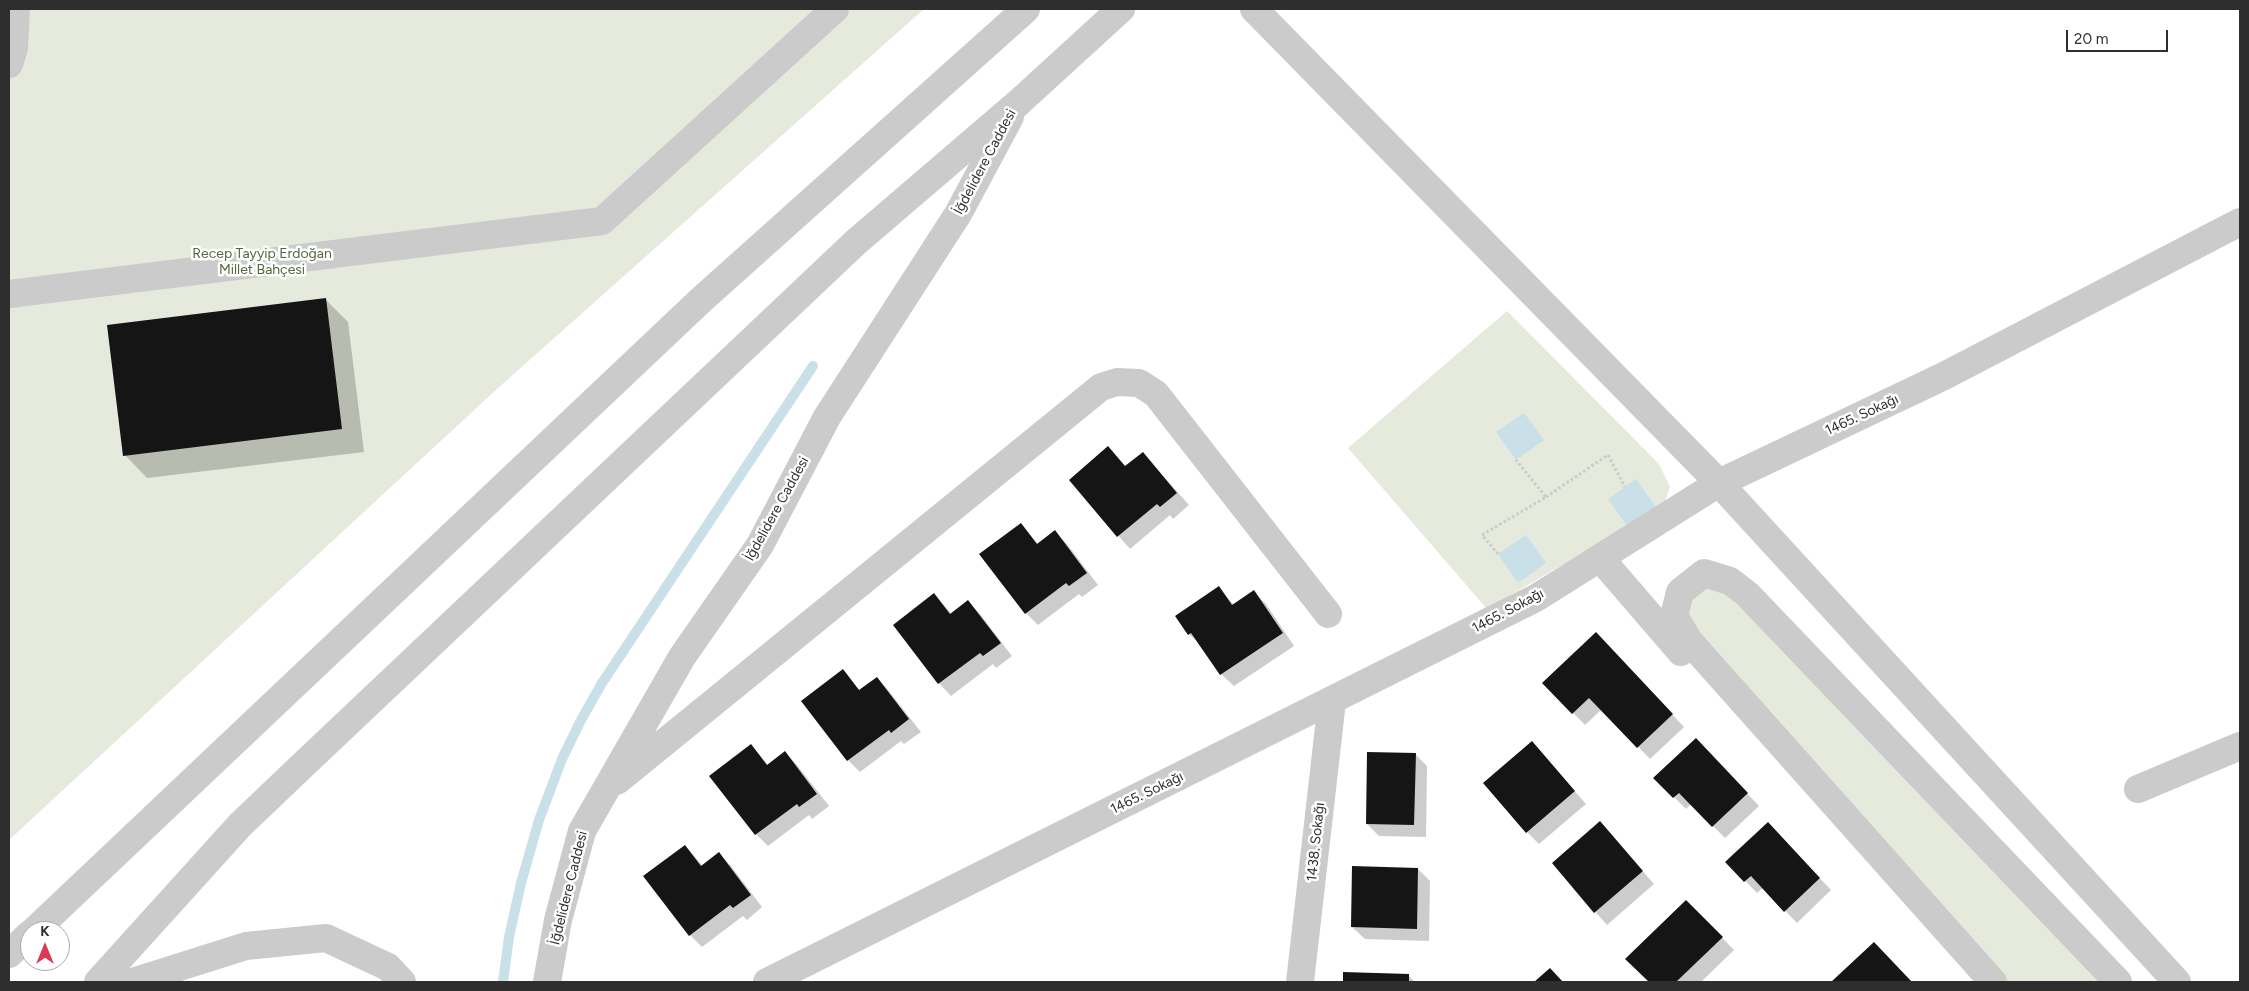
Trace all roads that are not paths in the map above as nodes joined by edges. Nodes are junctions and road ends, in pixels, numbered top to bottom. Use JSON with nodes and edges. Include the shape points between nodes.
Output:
{"nodes":[{"id":1,"x":16,"y":9,"type":"edge"},
{"id":2,"x":835,"y":9,"type":"edge"},
{"id":3,"x":1026,"y":9,"type":"edge"},
{"id":4,"x":1121,"y":9,"type":"edge"},
{"id":5,"x":1254,"y":9,"type":"edge"},
{"id":6,"x":9,"y":64,"type":"edge"},
{"id":7,"x":1017,"y":104,"type":"junction"},
{"id":8,"x":2240,"y":222,"type":"edge"},
{"id":9,"x":9,"y":294,"type":"edge"},
{"id":10,"x":1719,"y":484,"type":"junction"},
{"id":11,"x":1600,"y":558,"type":"junction"},
{"id":12,"x":1328,"y":614,"type":"dead end"},
{"id":13,"x":1332,"y":701,"type":"junction"},
{"id":14,"x":2240,"y":746,"type":"edge"},
{"id":15,"x":2138,"y":788,"type":"dead end"},
{"id":16,"x":604,"y":791,"type":"junction"},
{"id":17,"x":45,"y":921,"type":"edge"},
{"id":18,"x":20,"y":944,"type":"edge"},
{"id":19,"x":9,"y":954,"type":"edge"},
{"id":20,"x":98,"y":982,"type":"edge"},
{"id":21,"x":132,"y":982,"type":"edge"},
{"id":22,"x":402,"y":982,"type":"edge"},
{"id":23,"x":547,"y":982,"type":"edge"},
{"id":24,"x":766,"y":982,"type":"edge"},
{"id":25,"x":1300,"y":982,"type":"edge"},
{"id":26,"x":1969,"y":982,"type":"edge"},
{"id":27,"x":1993,"y":982,"type":"edge"},
{"id":28,"x":2118,"y":982,"type":"edge"},
{"id":29,"x":2177,"y":982,"type":"edge"}],
"edges":[{"from":1,"to":6,"type":"street","via":[[14,48]]},
{"from":2,"to":9,"type":"street","via":[[602,221]]},
{"from":3,"to":17,"type":"street","via":[[701,300]]},
{"from":4,"to":7,"type":"street"},
{"from":5,"to":10,"type":"street"},
{"from":7,"to":16,"type":"street","name":"İğdelidere Caddesi","via":[[958,214],[827,417],[760,545],[682,657]]},
{"from":7,"to":20,"type":"street","via":[[856,242],[247,818]]},
{"from":8,"to":10,"type":"street","name":"1465. Sokağı","via":[[1944,376]]},
{"from":10,"to":11,"type":"street","name":"1465. Sokağı"},
{"from":10,"to":29,"type":"street"},
{"from":11,"to":13,"type":"street","name":"1465. Sokağı","via":[[1536,598]]},
{"from":11,"to":26,"type":"street"},
{"from":12,"to":16,"type":"street","via":[[1156,394],[1139,383],[1117,382],[1100,387]]},
{"from":13,"to":24,"type":"street","name":"1465. Sokağı"},
{"from":13,"to":25,"type":"street","name":"1438. Sokağı"},
{"from":14,"to":15,"type":"street"},
{"from":16,"to":23,"type":"street","name":"İğdelidere Caddesi","via":[[582,830],[558,920]]},
{"from":18,"to":19,"type":"street"},
{"from":21,"to":22,"type":"street","via":[[246,946],[326,938],[388,967]]},
{"from":27,"to":28,"type":"street","via":[[1689,640],[1674,616],[1680,592],[1704,572],[1730,581],[1747,594]]}]}
